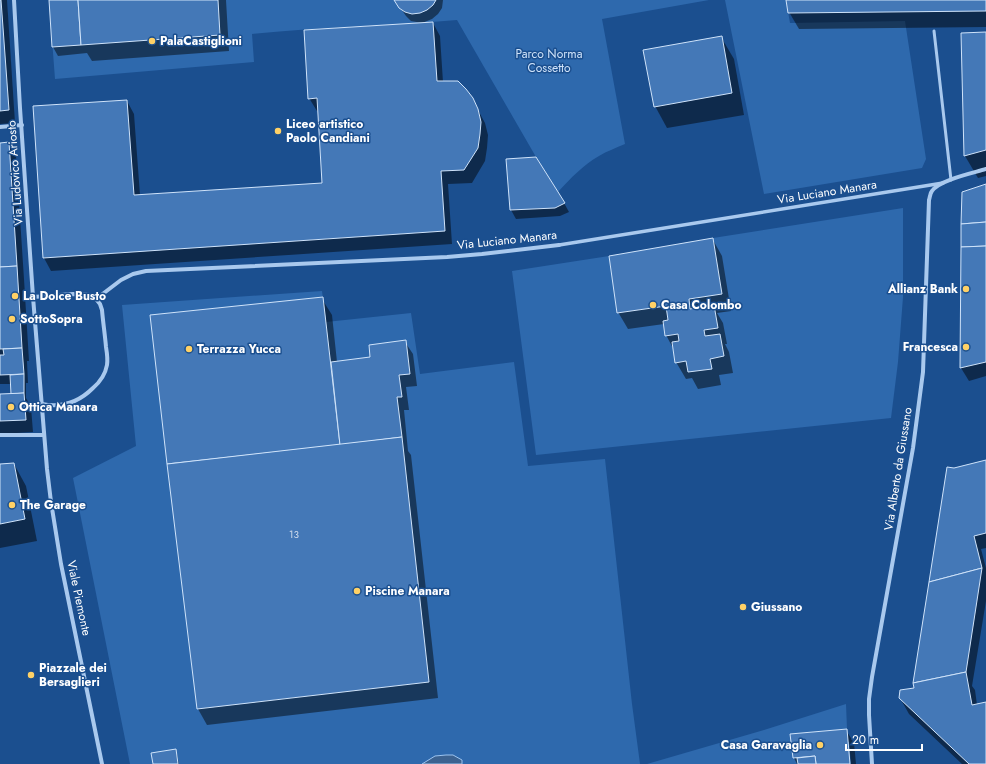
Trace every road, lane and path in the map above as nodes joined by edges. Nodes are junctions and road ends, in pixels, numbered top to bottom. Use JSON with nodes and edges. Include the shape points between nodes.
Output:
{"nodes":[{"id":1,"x":14,"y":0,"type":"edge"},
{"id":2,"x":934,"y":31,"type":"dead end"},
{"id":3,"x":22,"y":125,"type":"junction"},
{"id":4,"x":0,"y":127,"type":"edge"},
{"id":5,"x":986,"y":169,"type":"edge"},
{"id":6,"x":952,"y":180,"type":"junction"},
{"id":7,"x":944,"y":182,"type":"junction"},
{"id":8,"x":559,"y":245,"type":"joint"},
{"id":9,"x":33,"y":298,"type":"junction"},
{"id":10,"x":96,"y":299,"type":"junction"},
{"id":11,"x":42,"y":404,"type":"junction"},
{"id":12,"x":0,"y":435,"type":"edge"},
{"id":13,"x":44,"y":435,"type":"junction"},
{"id":14,"x":102,"y":764,"type":"edge"},
{"id":15,"x":872,"y":764,"type":"edge"}],
"edges":[{"from":1,"to":3,"type":"street","name":"Via Ludovico Ariosto"},
{"from":2,"to":6,"type":"lane"},
{"from":3,"to":4,"type":"street"},
{"from":3,"to":9,"type":"street","name":"Via Ludovico Ariosto"},
{"from":5,"to":6,"type":"street","name":"Via Luciano Manara"},
{"from":6,"to":7,"type":"street","name":"Via Luciano Manara"},
{"from":7,"to":8,"type":"street","name":"Via Luciano Manara"},
{"from":7,"to":15,"type":"street","name":"Via Alberto da Giussano","via":[[932,191],[929,200],[923,372],[913,448],[870,691]]},
{"from":8,"to":10,"type":"street","name":"Via Luciano Manara","via":[[446,257],[146,271],[121,280]]},
{"from":9,"to":10,"type":"street","via":[[72,294],[90,295]]},
{"from":9,"to":11,"type":"street","name":"Via Ludovico Ariosto"},
{"from":10,"to":11,"type":"street","via":[[102,310],[107,360],[104,375],[80,399],[59,406]]},
{"from":11,"to":13,"type":"street","name":"Viale Piemonte"},
{"from":12,"to":13,"type":"street"},
{"from":13,"to":14,"type":"street","name":"Viale Piemonte","via":[[61,564]]}]}
